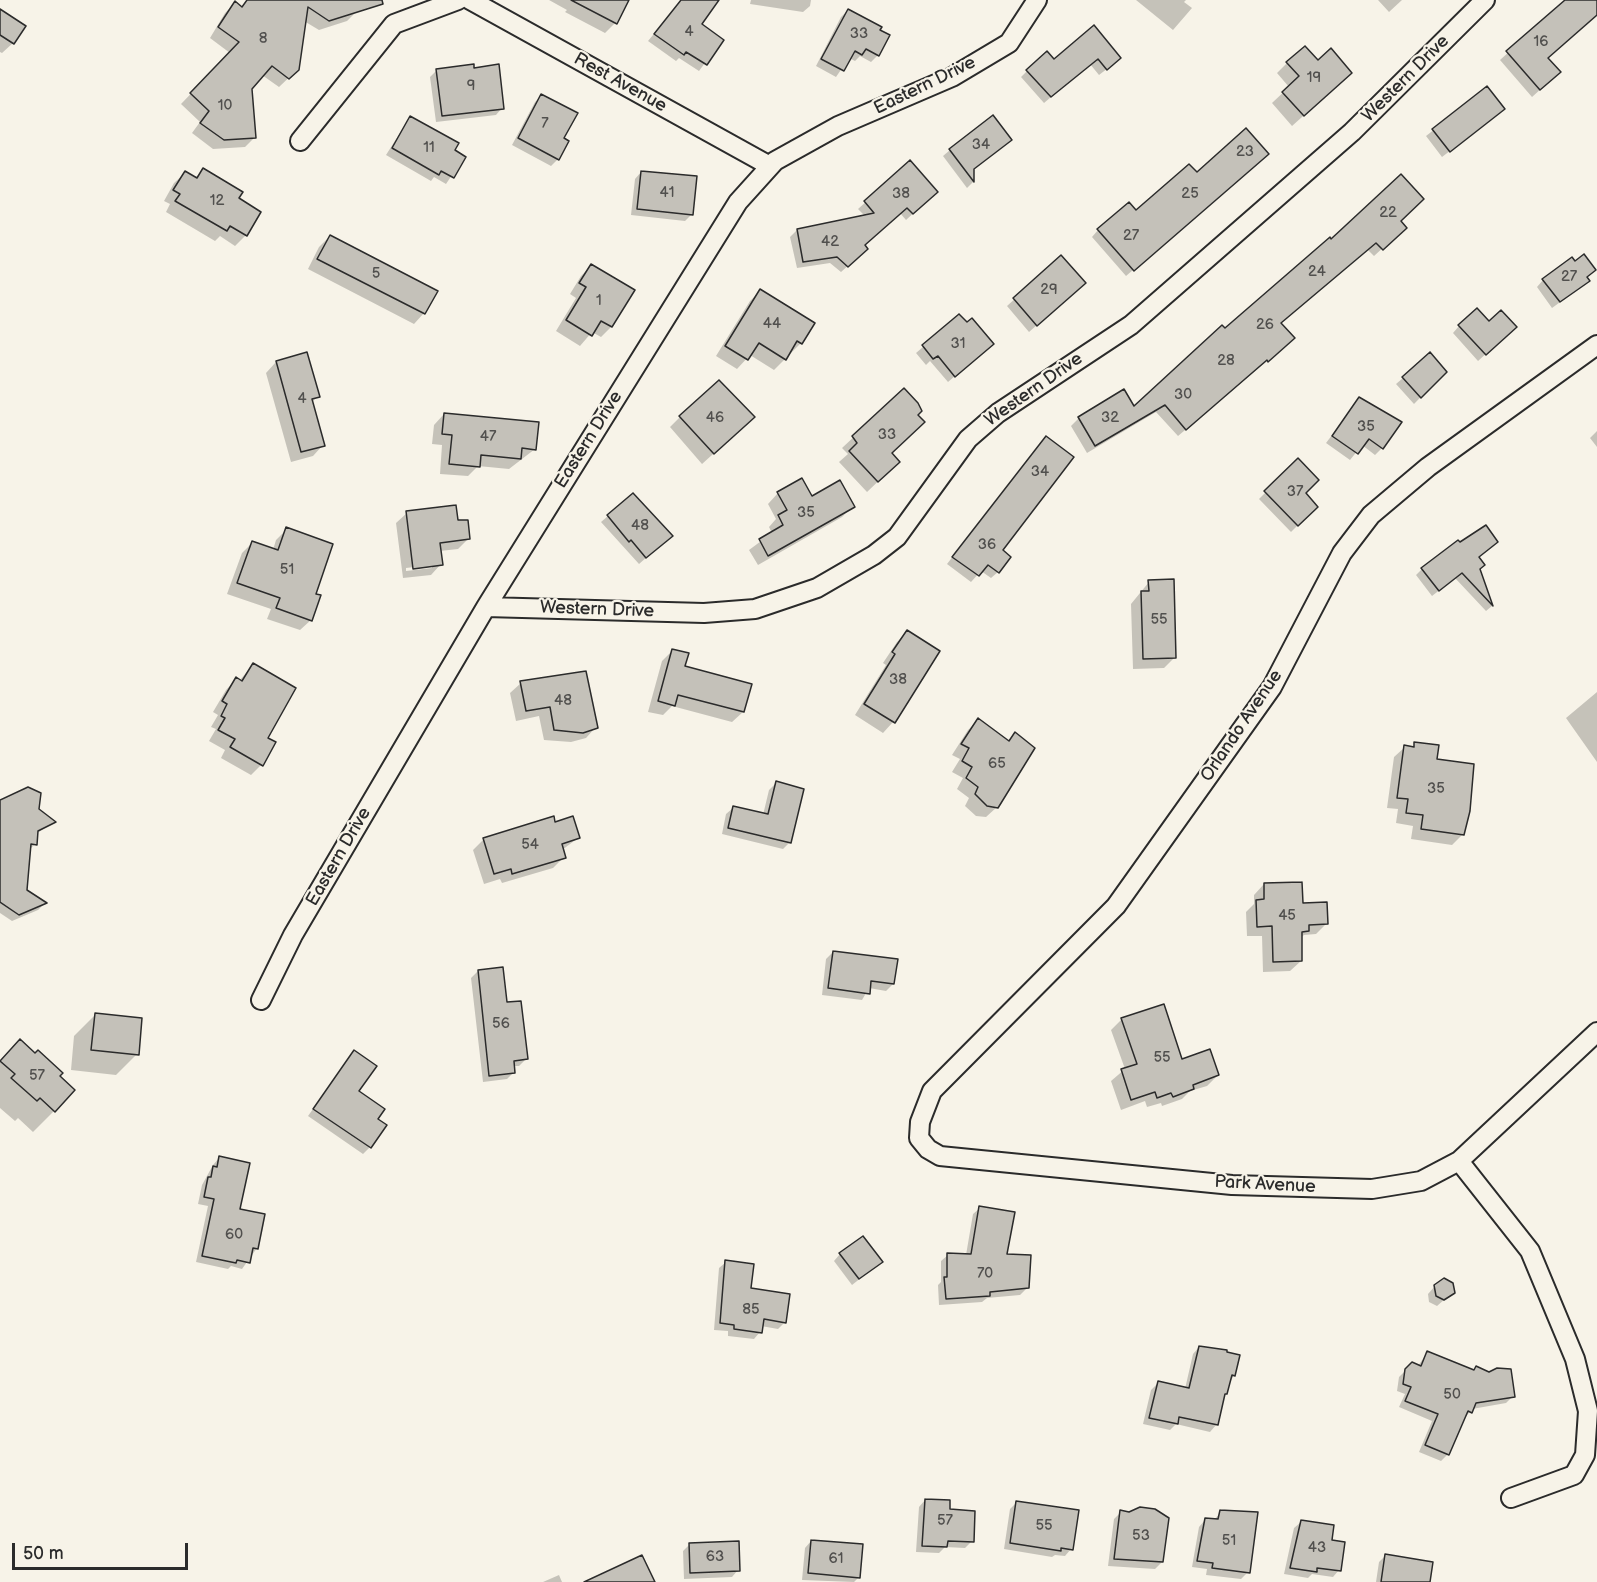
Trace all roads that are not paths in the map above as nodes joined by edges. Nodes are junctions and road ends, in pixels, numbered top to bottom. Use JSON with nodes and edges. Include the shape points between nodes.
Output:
{"nodes":[{"id":1,"x":458,"y":0,"type":"edge"},
{"id":2,"x":470,"y":0,"type":"edge"},
{"id":3,"x":1037,"y":0,"type":"edge"},
{"id":4,"x":1485,"y":0,"type":"edge"},
{"id":5,"x":300,"y":141,"type":"dead end"},
{"id":6,"x":770,"y":166,"type":"junction"},
{"id":7,"x":1597,"y":345,"type":"edge"},
{"id":8,"x":486,"y":607,"type":"junction"},
{"id":9,"x":261,"y":1000,"type":"dead end"},
{"id":10,"x":1597,"y":1032,"type":"edge"},
{"id":11,"x":925,"y":1104,"type":"joint"},
{"id":12,"x":1459,"y":1161,"type":"junction"},
{"id":13,"x":1511,"y":1498,"type":"dead end"}],
"edges":[{"from":1,"to":5,"type":"street","via":[[394,24]]},
{"from":2,"to":6,"type":"street","name":"Rest Avenue"},
{"from":3,"to":6,"type":"street","name":"Eastern Drive","via":[[1009,43],[952,77],[838,126]]},
{"from":4,"to":8,"type":"street","name":"Western Drive","via":[[1352,132],[1131,324],[998,412],[968,439],[897,537],[874,555],[817,588],[755,609],[704,613]]},
{"from":6,"to":8,"type":"street","name":"Eastern Drive","via":[[738,202]]},
{"from":7,"to":11,"type":"street","name":"Orlando Avenue","via":[[1428,467],[1371,515],[1342,553],[1272,687],[1116,906],[932,1091]]},
{"from":8,"to":9,"type":"street","name":"Eastern Drive","via":[[293,935]]},
{"from":10,"to":12,"type":"street","name":"Park Avenue"},
{"from":11,"to":12,"type":"street","name":"Park Avenue","via":[[919,1138],[940,1156],[1232,1185],[1372,1189],[1421,1181]]},
{"from":12,"to":13,"type":"street","via":[[1530,1251],[1575,1359],[1588,1411],[1585,1455],[1574,1475]]}]}
